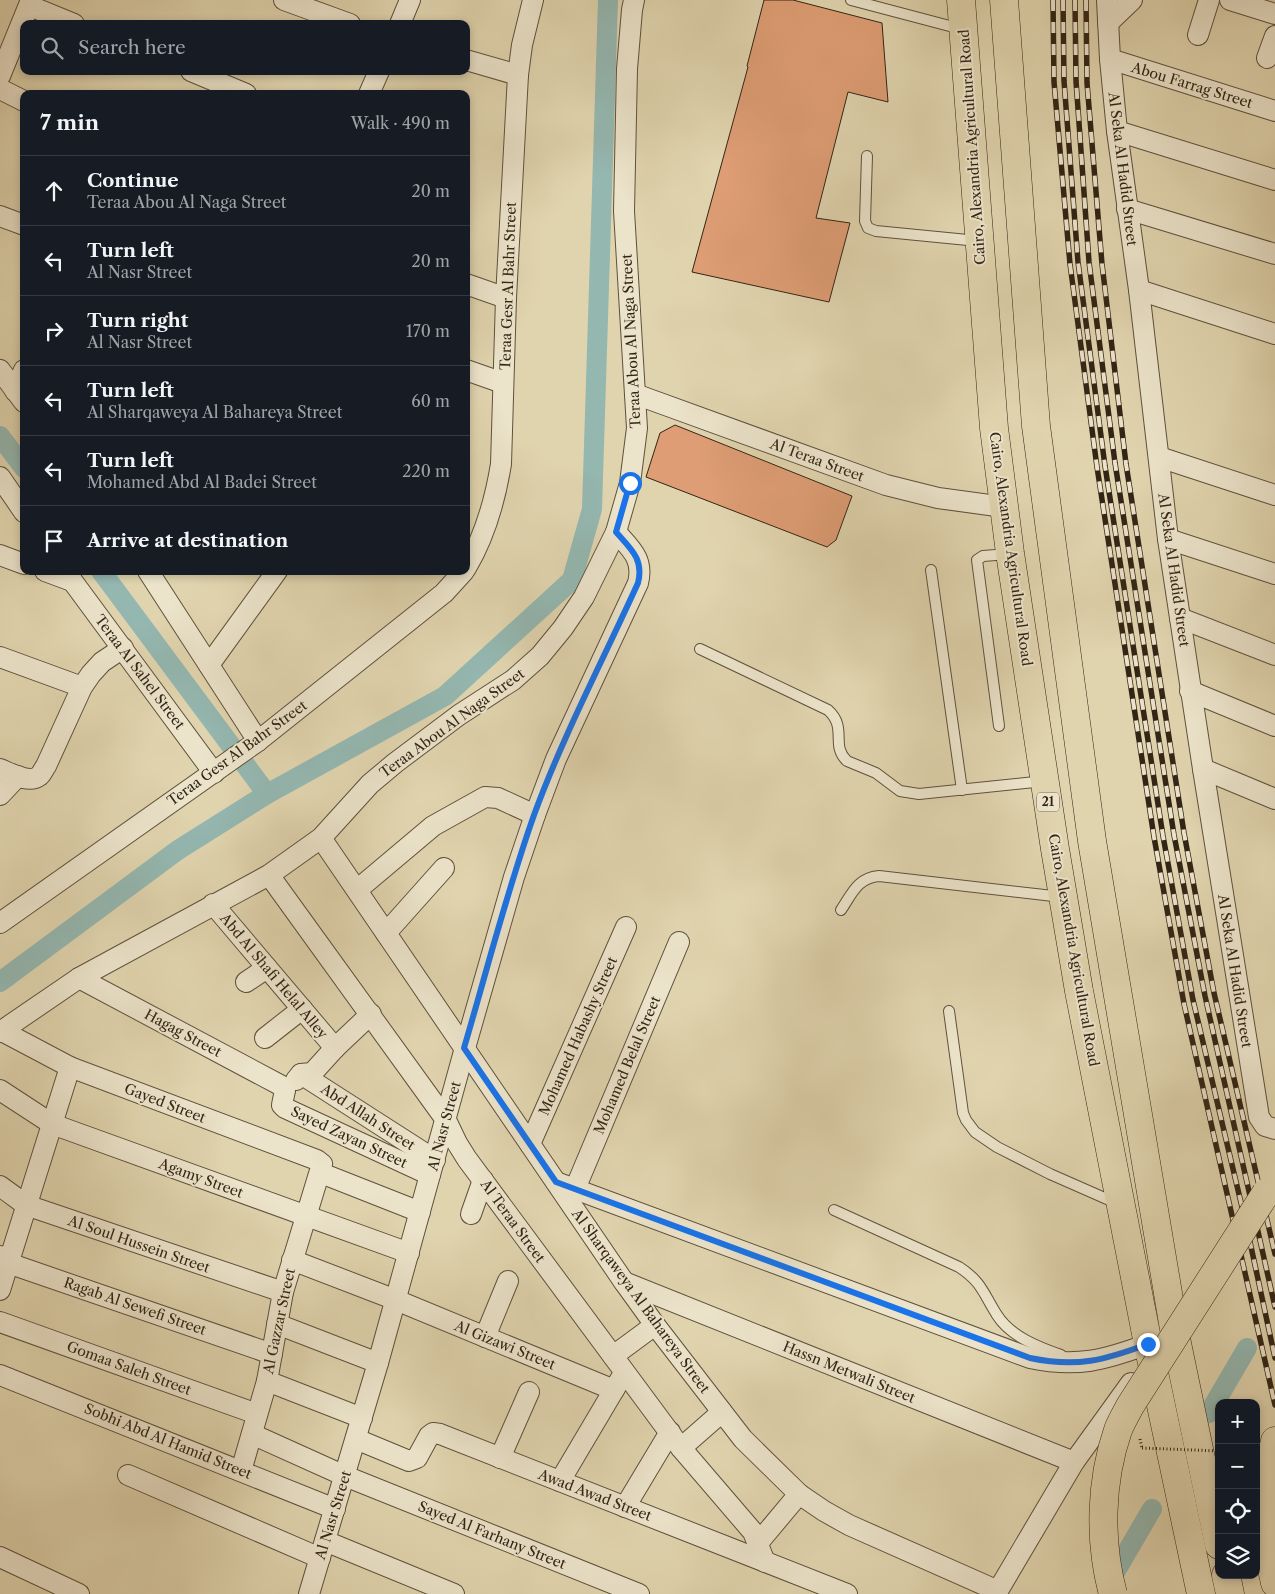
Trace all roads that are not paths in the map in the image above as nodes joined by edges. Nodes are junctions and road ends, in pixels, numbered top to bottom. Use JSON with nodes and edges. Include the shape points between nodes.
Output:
{"nodes":[{"id":1,"x":284,"y":0,"type":"edge"},
{"id":2,"x":410,"y":0,"type":"edge"},
{"id":3,"x":533,"y":0,"type":"edge"},
{"id":4,"x":634,"y":0,"type":"edge"},
{"id":5,"x":851,"y":0,"type":"edge"},
{"id":6,"x":961,"y":0,"type":"edge"},
{"id":7,"x":1004,"y":0,"type":"edge"},
{"id":8,"x":1106,"y":0,"type":"edge"},
{"id":9,"x":1132,"y":0,"type":"edge"},
{"id":10,"x":1209,"y":0,"type":"edge"},
{"id":11,"x":1230,"y":0,"type":"edge"},
{"id":12,"x":30,"y":3,"type":"edge"},
{"id":13,"x":1275,"y":14,"type":"edge"},
{"id":14,"x":23,"y":20,"type":"edge"},
{"id":15,"x":66,"y":20,"type":"edge"},
{"id":16,"x":339,"y":20,"type":"edge"},
{"id":17,"x":402,"y":20,"type":"edge"},
{"id":18,"x":1108,"y":23,"type":"junction"},
{"id":19,"x":20,"y":27,"type":"edge"},
{"id":20,"x":963,"y":30,"type":"junction"},
{"id":21,"x":1198,"y":35,"type":"dead end"},
{"id":22,"x":1275,"y":36,"type":"edge"},
{"id":23,"x":1267,"y":58,"type":"dead end"},
{"id":24,"x":1110,"y":59,"type":"junction"},
{"id":25,"x":470,"y":61,"type":"edge"},
{"id":26,"x":201,"y":75,"type":"edge"},
{"id":27,"x":377,"y":75,"type":"edge"},
{"id":28,"x":518,"y":75,"type":"junction"},
{"id":29,"x":0,"y":76,"type":"edge"},
{"id":30,"x":0,"y":89,"type":"edge"},
{"id":31,"x":236,"y":90,"type":"edge"},
{"id":32,"x":371,"y":90,"type":"edge"},
{"id":33,"x":20,"y":98,"type":"edge"},
{"id":34,"x":1275,"y":111,"type":"edge"},
{"id":35,"x":1117,"y":131,"type":"junction"},
{"id":36,"x":866,"y":156,"type":"dead end"},
{"id":37,"x":1275,"y":180,"type":"edge"},
{"id":38,"x":1127,"y":209,"type":"junction"},
{"id":39,"x":0,"y":216,"type":"edge"},
{"id":40,"x":20,"y":224,"type":"edge"},
{"id":41,"x":980,"y":242,"type":"junction"},
{"id":42,"x":1275,"y":254,"type":"edge"},
{"id":43,"x":470,"y":285,"type":"edge"},
{"id":44,"x":1139,"y":290,"type":"junction"},
{"id":45,"x":506,"y":298,"type":"junction"},
{"id":46,"x":1275,"y":334,"type":"edge"},
{"id":47,"x":0,"y":370,"type":"edge"},
{"id":48,"x":470,"y":371,"type":"edge"},
{"id":49,"x":504,"y":383,"type":"junction"},
{"id":50,"x":636,"y":394,"type":"junction"},
{"id":51,"x":20,"y":397,"type":"edge"},
{"id":52,"x":1159,"y":457,"type":"junction"},
{"id":53,"x":0,"y":477,"type":"edge"},
{"id":54,"x":1275,"y":495,"type":"edge"},
{"id":55,"x":20,"y":506,"type":"edge"},
{"id":56,"x":1004,"y":507,"type":"junction"},
{"id":57,"x":616,"y":532,"type":"junction"},
{"id":58,"x":1168,"y":539,"type":"junction"},
{"id":59,"x":1010,"y":553,"type":"junction"},
{"id":60,"x":0,"y":555,"type":"edge"},
{"id":61,"x":470,"y":561,"type":"edge"},
{"id":62,"x":20,"y":562,"type":"edge"},
{"id":63,"x":931,"y":570,"type":"dead end"},
{"id":64,"x":1275,"y":574,"type":"edge"},
{"id":65,"x":156,"y":575,"type":"edge"},
{"id":66,"x":274,"y":575,"type":"edge"},
{"id":67,"x":460,"y":575,"type":"edge"},
{"id":68,"x":68,"y":576,"type":"edge"},
{"id":69,"x":1180,"y":618,"type":"junction"},
{"id":70,"x":122,"y":648,"type":"junction"},
{"id":71,"x":700,"y":649,"type":"dead end"},
{"id":72,"x":1275,"y":655,"type":"edge"},
{"id":73,"x":0,"y":657,"type":"edge"},
{"id":74,"x":209,"y":665,"type":"junction"},
{"id":75,"x":82,"y":688,"type":"junction"},
{"id":76,"x":1190,"y":691,"type":"junction"},
{"id":77,"x":999,"y":726,"type":"dead end"},
{"id":78,"x":1275,"y":726,"type":"edge"},
{"id":79,"x":258,"y":741,"type":"junction"},
{"id":80,"x":1203,"y":770,"type":"junction"},
{"id":81,"x":214,"y":772,"type":"junction"},
{"id":82,"x":9,"y":773,"type":"edge"},
{"id":83,"x":1045,"y":781,"type":"junction"},
{"id":84,"x":962,"y":790,"type":"junction"},
{"id":85,"x":0,"y":794,"type":"edge"},
{"id":86,"x":1275,"y":798,"type":"edge"},
{"id":87,"x":535,"y":814,"type":"junction"},
{"id":88,"x":321,"y":838,"type":"junction"},
{"id":89,"x":444,"y":868,"type":"dead end"},
{"id":90,"x":269,"y":874,"type":"junction"},
{"id":91,"x":357,"y":890,"type":"junction"},
{"id":92,"x":1063,"y":898,"type":"junction"},
{"id":93,"x":213,"y":904,"type":"junction"},
{"id":94,"x":841,"y":910,"type":"dead end"},
{"id":95,"x":0,"y":922,"type":"edge"},
{"id":96,"x":626,"y":927,"type":"dead end"},
{"id":97,"x":386,"y":933,"type":"junction"},
{"id":98,"x":679,"y":942,"type":"dead end"},
{"id":99,"x":267,"y":968,"type":"junction"},
{"id":100,"x":78,"y":978,"type":"junction"},
{"id":101,"x":246,"y":982,"type":"dead end"},
{"id":102,"x":302,"y":1009,"type":"junction"},
{"id":103,"x":949,"y":1011,"type":"dead end"},
{"id":104,"x":371,"y":1014,"type":"junction"},
{"id":105,"x":1,"y":1031,"type":"edge"},
{"id":106,"x":265,"y":1038,"type":"dead end"},
{"id":107,"x":334,"y":1048,"type":"junction"},
{"id":108,"x":464,"y":1048,"type":"junction"},
{"id":109,"x":70,"y":1067,"type":"junction"},
{"id":110,"x":301,"y":1074,"type":"junction"},
{"id":111,"x":0,"y":1090,"type":"edge"},
{"id":112,"x":285,"y":1090,"type":"junction"},
{"id":113,"x":342,"y":1100,"type":"junction"},
{"id":114,"x":446,"y":1120,"type":"junction"},
{"id":115,"x":52,"y":1124,"type":"junction"},
{"id":116,"x":331,"y":1129,"type":"junction"},
{"id":117,"x":1275,"y":1129,"type":"edge"},
{"id":118,"x":530,"y":1144,"type":"junction"},
{"id":119,"x":432,"y":1167,"type":"junction"},
{"id":120,"x":321,"y":1173,"type":"junction"},
{"id":121,"x":483,"y":1180,"type":"junction"},
{"id":122,"x":556,"y":1182,"type":"junction"},
{"id":123,"x":1270,"y":1185,"type":"edge"},
{"id":124,"x":0,"y":1186,"type":"edge"},
{"id":125,"x":576,"y":1189,"type":"junction"},
{"id":126,"x":26,"y":1205,"type":"junction"},
{"id":127,"x":1122,"y":1206,"type":"junction"},
{"id":128,"x":834,"y":1210,"type":"dead end"},
{"id":129,"x":420,"y":1212,"type":"junction"},
{"id":130,"x":471,"y":1214,"type":"dead end"},
{"id":131,"x":307,"y":1216,"type":"junction"},
{"id":132,"x":409,"y":1253,"type":"junction"},
{"id":133,"x":4,"y":1260,"type":"edge"},
{"id":134,"x":292,"y":1260,"type":"junction"},
{"id":135,"x":508,"y":1282,"type":"dead end"},
{"id":136,"x":624,"y":1282,"type":"junction"},
{"id":137,"x":0,"y":1290,"type":"edge"},
{"id":138,"x":283,"y":1292,"type":"junction"},
{"id":139,"x":396,"y":1300,"type":"junction"},
{"id":140,"x":0,"y":1322,"type":"edge"},
{"id":141,"x":277,"y":1324,"type":"junction"},
{"id":142,"x":655,"y":1325,"type":"junction"},
{"id":143,"x":485,"y":1336,"type":"junction"},
{"id":144,"x":1150,"y":1349,"type":"junction"},
{"id":145,"x":272,"y":1354,"type":"junction"},
{"id":146,"x":378,"y":1363,"type":"junction"},
{"id":147,"x":1081,"y":1363,"type":"junction"},
{"id":148,"x":618,"y":1364,"type":"junction"},
{"id":149,"x":0,"y":1375,"type":"edge"},
{"id":150,"x":267,"y":1381,"type":"junction"},
{"id":151,"x":614,"y":1390,"type":"junction"},
{"id":152,"x":529,"y":1392,"type":"dead end"},
{"id":153,"x":722,"y":1412,"type":"junction"},
{"id":154,"x":257,"y":1414,"type":"junction"},
{"id":155,"x":362,"y":1418,"type":"junction"},
{"id":156,"x":252,"y":1434,"type":"junction"},
{"id":157,"x":356,"y":1439,"type":"junction"},
{"id":158,"x":676,"y":1440,"type":"junction"},
{"id":159,"x":1275,"y":1441,"type":"edge"},
{"id":160,"x":500,"y":1458,"type":"junction"},
{"id":161,"x":1074,"y":1462,"type":"junction"},
{"id":162,"x":241,"y":1470,"type":"junction"},
{"id":163,"x":128,"y":1476,"type":"dead end"},
{"id":164,"x":345,"y":1476,"type":"junction"},
{"id":165,"x":560,"y":1482,"type":"junction"},
{"id":166,"x":799,"y":1494,"type":"junction"},
{"id":167,"x":625,"y":1507,"type":"junction"},
{"id":168,"x":335,"y":1509,"type":"junction"},
{"id":169,"x":1217,"y":1534,"type":"edge"},
{"id":170,"x":758,"y":1543,"type":"junction"},
{"id":171,"x":323,"y":1549,"type":"junction"},
{"id":172,"x":0,"y":1557,"type":"edge"},
{"id":173,"x":765,"y":1562,"type":"junction"},
{"id":174,"x":1227,"y":1579,"type":"edge"},
{"id":175,"x":1275,"y":1582,"type":"edge"},
{"id":176,"x":997,"y":1592,"type":"edge"},
{"id":177,"x":78,"y":1594,"type":"edge"},
{"id":178,"x":309,"y":1594,"type":"edge"},
{"id":179,"x":454,"y":1594,"type":"edge"},
{"id":180,"x":639,"y":1594,"type":"edge"},
{"id":181,"x":847,"y":1594,"type":"edge"},
{"id":182,"x":1113,"y":1594,"type":"edge"},
{"id":183,"x":1201,"y":1594,"type":"edge"},
{"id":184,"x":1230,"y":1594,"type":"edge"}],
"edges":[{"from":1,"to":16,"type":"street"},
{"from":2,"to":17,"type":"street"},
{"from":3,"to":28,"type":"street","name":"Teraa Gesr Al Bahr Street"},
{"from":4,"to":50,"type":"street","name":"Teraa Abou Al Naga Street","via":[[627,69],[624,211]]},
{"from":5,"to":20,"type":"lane"},
{"from":6,"to":20,"type":"highway","name":"Cairo, Alexandria Agricultural Road","number":"21"},
{"from":7,"to":169,"type":"highway","via":[[1036,426],[1092,841],[1174,1328]]},
{"from":8,"to":18,"type":"street","name":"Al Seka Al Hadid Street"},
{"from":9,"to":18,"type":"street"},
{"from":10,"to":21,"type":"street"},
{"from":11,"to":13,"type":"street"},
{"from":12,"to":14,"type":"street"},
{"from":12,"to":15,"type":"street"},
{"from":18,"to":24,"type":"street","name":"Al Seka Al Hadid Street"},
{"from":19,"to":29,"type":"street"},
{"from":20,"to":41,"type":"highway","name":"Cairo, Alexandria Agricultural Road","number":"21"},
{"from":22,"to":23,"type":"street"},
{"from":24,"to":34,"type":"street","name":"Abou Farrag Street"},
{"from":24,"to":35,"type":"street","name":"Al Seka Al Hadid Street"},
{"from":25,"to":28,"type":"street"},
{"from":26,"to":31,"type":"street"},
{"from":27,"to":32,"type":"street"},
{"from":28,"to":45,"type":"street","name":"Teraa Gesr Al Bahr Street"},
{"from":30,"to":33,"type":"street"},
{"from":35,"to":37,"type":"street"},
{"from":35,"to":38,"type":"street","name":"Al Seka Al Hadid Street"},
{"from":36,"to":41,"type":"lane","via":[[865,221],[868,228]]},
{"from":38,"to":42,"type":"street"},
{"from":38,"to":44,"type":"street","name":"Al Seka Al Hadid Street"},
{"from":39,"to":40,"type":"street"},
{"from":41,"to":56,"type":"highway","name":"Cairo, Alexandria Agricultural Road","number":"21","via":[[994,428]]},
{"from":43,"to":45,"type":"street"},
{"from":44,"to":46,"type":"street"},
{"from":44,"to":52,"type":"street","name":"Al Seka Al Hadid Street"},
{"from":45,"to":49,"type":"street","name":"Teraa Gesr Al Bahr Street"},
{"from":47,"to":51,"type":"street"},
{"from":48,"to":49,"type":"street"},
{"from":49,"to":61,"type":"street","name":"Teraa Gesr Al Bahr Street","via":[[501,464],[488,521]]},
{"from":50,"to":56,"type":"street","name":"Al Teraa Street","via":[[886,485],[938,498]]},
{"from":50,"to":57,"type":"street","name":"Teraa Abou Al Naga Street","via":[[630,483]]},
{"from":52,"to":54,"type":"street"},
{"from":52,"to":58,"type":"street","name":"Al Seka Al Hadid Street"},
{"from":53,"to":55,"type":"street"},
{"from":56,"to":59,"type":"highway","name":"Cairo, Alexandria Agricultural Road","number":"21"},
{"from":57,"to":87,"type":"street","name":"Al Nasr Street","via":[[632,550],[641,573],[556,759]]},
{"from":57,"to":88,"type":"street","name":"Teraa Abou Al Naga Street","via":[[584,597],[540,656],[513,680],[395,763],[370,784]]},
{"from":58,"to":64,"type":"street"},
{"from":58,"to":69,"type":"street","name":"Al Seka Al Hadid Street"},
{"from":59,"to":77,"type":"lane","via":[[983,556],[977,560]]},
{"from":59,"to":83,"type":"highway","name":"Cairo, Alexandria Agricultural Road","number":"21"},
{"from":60,"to":62,"type":"street"},
{"from":63,"to":84,"type":"lane"},
{"from":65,"to":74,"type":"street"},
{"from":66,"to":74,"type":"street"},
{"from":67,"to":79,"type":"street","name":"Teraa Gesr Al Bahr Street","via":[[444,593]]},
{"from":68,"to":70,"type":"street","name":"Teraa Al Sahel Street"},
{"from":69,"to":72,"type":"street"},
{"from":69,"to":76,"type":"street","name":"Al Seka Al Hadid Street"},
{"from":70,"to":75,"type":"street","via":[[102,662]]},
{"from":70,"to":81,"type":"street","name":"Teraa Al Sahel Street"},
{"from":71,"to":84,"type":"lane","via":[[828,710],[839,726],[839,749],[844,758],[876,773],[900,791],[919,794]]},
{"from":73,"to":75,"type":"street"},
{"from":74,"to":79,"type":"street"},
{"from":75,"to":82,"type":"street","via":[[40,776],[33,778]]},
{"from":76,"to":78,"type":"street"},
{"from":76,"to":80,"type":"street","name":"Al Seka Al Hadid Street"},
{"from":79,"to":81,"type":"street","name":"Teraa Gesr Al Bahr Street"},
{"from":80,"to":86,"type":"street"},
{"from":80,"to":117,"type":"street","name":"Al Seka Al Hadid Street","via":[[1259,1117],[1265,1126]]},
{"from":81,"to":95,"type":"street","name":"Teraa Gesr Al Bahr Street"},
{"from":82,"to":85,"type":"street"},
{"from":83,"to":84,"type":"lane"},
{"from":83,"to":92,"type":"highway","name":"Cairo, Alexandria Agricultural Road","number":"21"},
{"from":87,"to":91,"type":"street","via":[[498,798],[485,797],[433,826]]},
{"from":87,"to":108,"type":"street","name":"Al Nasr Street"},
{"from":88,"to":90,"type":"street","name":"Teraa Abou Al Naga Street"},
{"from":88,"to":91,"type":"street","name":"Al Sharqaweya Al Bahareya Street"},
{"from":89,"to":97,"type":"street"},
{"from":90,"to":93,"type":"street","name":"Teraa Abou Al Naga Street"},
{"from":90,"to":104,"type":"street","name":"Al Teraa Street"},
{"from":91,"to":97,"type":"street","name":"Al Sharqaweya Al Bahareya Street"},
{"from":92,"to":94,"type":"lane","via":[[879,876],[859,883]]},
{"from":92,"to":127,"type":"highway","name":"Cairo, Alexandria Agricultural Road","number":"21"},
{"from":93,"to":99,"type":"street","name":"Abd Al Shafi Helal Alley"},
{"from":93,"to":100,"type":"street","name":"Teraa Abou Al Naga Street"},
{"from":96,"to":118,"type":"street","name":"Mohamed Habashy Street"},
{"from":97,"to":108,"type":"street","name":"Al Sharqaweya Al Bahareya Street"},
{"from":98,"to":125,"type":"street","name":"Mohamed Belal Street"},
{"from":99,"to":101,"type":"street"},
{"from":99,"to":102,"type":"street","name":"Abd Al Shafi Helal Alley"},
{"from":100,"to":105,"type":"street","name":"Teraa Abou Al Naga Street"},
{"from":100,"to":112,"type":"street","name":"Hagag Street"},
{"from":102,"to":106,"type":"street"},
{"from":102,"to":107,"type":"street","name":"Abd Al Shafi Helal Alley"},
{"from":103,"to":127,"type":"lane","via":[[963,1112],[970,1126],[996,1148]]},
{"from":104,"to":107,"type":"street"},
{"from":104,"to":114,"type":"street","name":"Al Teraa Street"},
{"from":105,"to":109,"type":"street","name":"Gayed Street"},
{"from":107,"to":110,"type":"street","via":[[312,1073]]},
{"from":108,"to":114,"type":"street","name":"Al Nasr Street"},
{"from":108,"to":118,"type":"street","name":"Al Sharqaweya Al Bahareya Street"},
{"from":109,"to":115,"type":"street"},
{"from":109,"to":120,"type":"street","name":"Gayed Street","via":[[320,1161]]},
{"from":110,"to":112,"type":"street"},
{"from":110,"to":113,"type":"street","name":"Abd Allah Street"},
{"from":111,"to":115,"type":"street","name":"Agamy Street"},
{"from":112,"to":116,"type":"street","name":"Sayed Zayan Street","via":[[283,1107]]},
{"from":113,"to":116,"type":"street"},
{"from":113,"to":119,"type":"street","name":"Abd Allah Street"},
{"from":114,"to":119,"type":"street","name":"Al Nasr Street"},
{"from":114,"to":121,"type":"street","name":"Al Teraa Street","via":[[461,1150]]},
{"from":115,"to":126,"type":"street"},
{"from":115,"to":131,"type":"street","name":"Agamy Street"},
{"from":116,"to":119,"type":"street","name":"Sayed Zayan Street"},
{"from":118,"to":122,"type":"street","name":"Al Sharqaweya Al Bahareya Street"},
{"from":119,"to":129,"type":"street","name":"Al Nasr Street"},
{"from":120,"to":129,"type":"street"},
{"from":120,"to":131,"type":"street","name":"Al Gazzar Street"},
{"from":121,"to":130,"type":"street"},
{"from":121,"to":148,"type":"street","name":"Al Teraa Street"},
{"from":122,"to":125,"type":"street"},
{"from":122,"to":136,"type":"street","name":"Al Sharqaweya Al Bahareya Street"},
{"from":123,"to":182,"type":"highway","bridge":true,"via":[[1118,1429],[1104,1506],[1106,1559]]},
{"from":124,"to":126,"type":"street","name":"Al Soul Hussein Street"},
{"from":125,"to":147,"type":"street","via":[[1013,1352],[1046,1362]]},
{"from":126,"to":133,"type":"street"},
{"from":126,"to":138,"type":"street","name":"Al Soul Hussein Street"},
{"from":127,"to":144,"type":"highway","name":"Cairo, Alexandria Agricultural Road","number":"21"},
{"from":128,"to":147,"type":"lane","via":[[959,1267],[976,1280],[1010,1330],[1048,1351]]},
{"from":129,"to":132,"type":"street","name":"Al Nasr Street"},
{"from":131,"to":132,"type":"street","name":"Agamy Street"},
{"from":131,"to":134,"type":"street","name":"Al Gazzar Street"},
{"from":132,"to":139,"type":"street","name":"Al Nasr Street"},
{"from":133,"to":137,"type":"street"},
{"from":133,"to":145,"type":"street","name":"Ragab Al Sewefi Street"},
{"from":134,"to":138,"type":"street","name":"Al Gazzar Street"},
{"from":134,"to":139,"type":"street","name":"Al Gizawi Street"},
{"from":135,"to":143,"type":"street"},
{"from":136,"to":142,"type":"street","name":"Al Sharqaweya Al Bahareya Street"},
{"from":136,"to":161,"type":"street","name":"Hassn Metwali Street"},
{"from":138,"to":141,"type":"street","name":"Al Gazzar Street"},
{"from":139,"to":143,"type":"street","name":"Al Gizawi Street"},
{"from":139,"to":146,"type":"street","name":"Al Nasr Street"},
{"from":140,"to":154,"type":"street","name":"Gomaa Saleh Street"},
{"from":141,"to":145,"type":"street","name":"Al Gazzar Street"},
{"from":141,"to":146,"type":"street"},
{"from":142,"to":148,"type":"street"},
{"from":142,"to":153,"type":"street","name":"Al Sharqaweya Al Bahareya Street"},
{"from":143,"to":151,"type":"street","name":"Al Gizawi Street"},
{"from":144,"to":147,"type":"street"},
{"from":144,"to":161,"type":"street"},
{"from":144,"to":183,"type":"highway","name":"Cairo, Alexandria Agricultural Road","number":"21"},
{"from":145,"to":150,"type":"street","name":"Al Gazzar Street"},
{"from":146,"to":155,"type":"street","name":"Al Nasr Street"},
{"from":148,"to":151,"type":"street"},
{"from":148,"to":158,"type":"street","name":"Al Teraa Street"},
{"from":149,"to":162,"type":"street","name":"Sobhi Abd Al Hamid Street"},
{"from":150,"to":154,"type":"street","name":"Al Gazzar Street"},
{"from":150,"to":155,"type":"street"},
{"from":151,"to":165,"type":"street"},
{"from":152,"to":160,"type":"street"},
{"from":153,"to":158,"type":"street"},
{"from":153,"to":166,"type":"street","name":"Al Sharqaweya Al Bahareya Street"},
{"from":154,"to":156,"type":"street","name":"Al Gazzar Street"},
{"from":155,"to":157,"type":"street","name":"Al Nasr Street"},
{"from":156,"to":162,"type":"street","name":"Al Gazzar Street"},
{"from":156,"to":164,"type":"street","name":"Sayed Al Farhany Street"},
{"from":157,"to":160,"type":"street","name":"Awad Awad Street","via":[[409,1461],[417,1458],[428,1436],[433,1433]]},
{"from":157,"to":164,"type":"street","name":"Al Nasr Street"},
{"from":158,"to":167,"type":"street"},
{"from":158,"to":170,"type":"street","name":"Al Teraa Street","via":[[753,1532]]},
{"from":159,"to":175,"type":"highway","via":[[1267,1474],[1264,1510]]},
{"from":160,"to":165,"type":"street","name":"Awad Awad Street"},
{"from":161,"to":176,"type":"street"},
{"from":162,"to":168,"type":"street","name":"Sobhi Abd Al Hamid Street"},
{"from":163,"to":171,"type":"street"},
{"from":164,"to":168,"type":"street","name":"Al Nasr Street"},
{"from":164,"to":180,"type":"street","name":"Sayed Al Farhany Street"},
{"from":165,"to":167,"type":"street","name":"Awad Awad Street"},
{"from":166,"to":170,"type":"street"},
{"from":166,"to":176,"type":"street","name":"Al Sharqaweya Al Bahareya Street","via":[[849,1525]]},
{"from":167,"to":173,"type":"street","name":"Awad Awad Street"},
{"from":168,"to":171,"type":"street","name":"Al Nasr Street"},
{"from":170,"to":173,"type":"street","name":"Al Teraa Street"},
{"from":171,"to":178,"type":"street","name":"Al Nasr Street"},
{"from":171,"to":179,"type":"street"},
{"from":172,"to":177,"type":"street"},
{"from":173,"to":181,"type":"street","name":"Awad Awad Street"},
{"from":174,"to":184,"type":"highway"}]}
